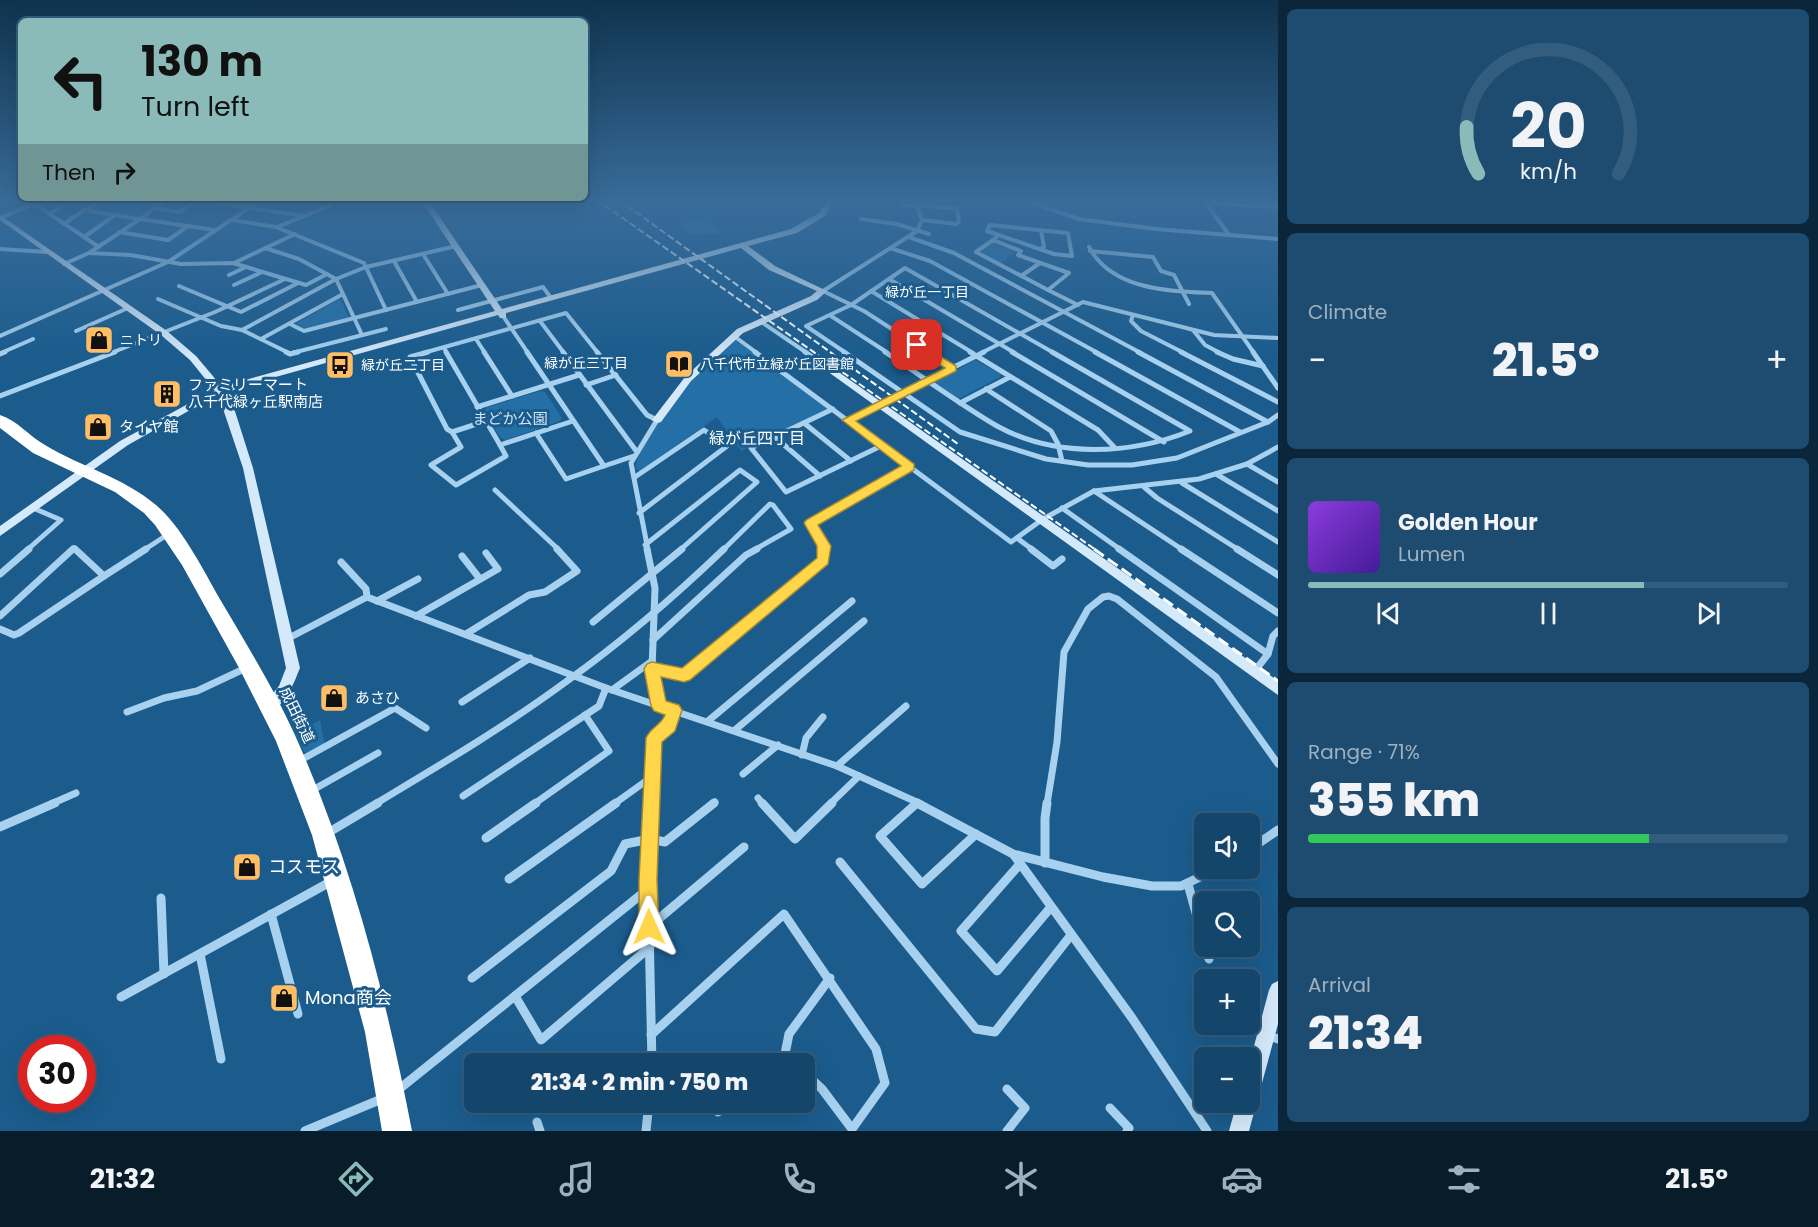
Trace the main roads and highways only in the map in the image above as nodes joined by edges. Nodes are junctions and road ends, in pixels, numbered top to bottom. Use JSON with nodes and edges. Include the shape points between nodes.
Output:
{"nodes":[{"id":1,"x":0,"y":420,"type":"edge"},
{"id":2,"x":397,"y":1131,"type":"edge"}],
"edges":[{"from":1,"to":2,"type":"highway","name":"成田街道","via":[[39,449],[137,498],[161,520],[249,667],[296,763],[338,878],[379,1032]]}]}
